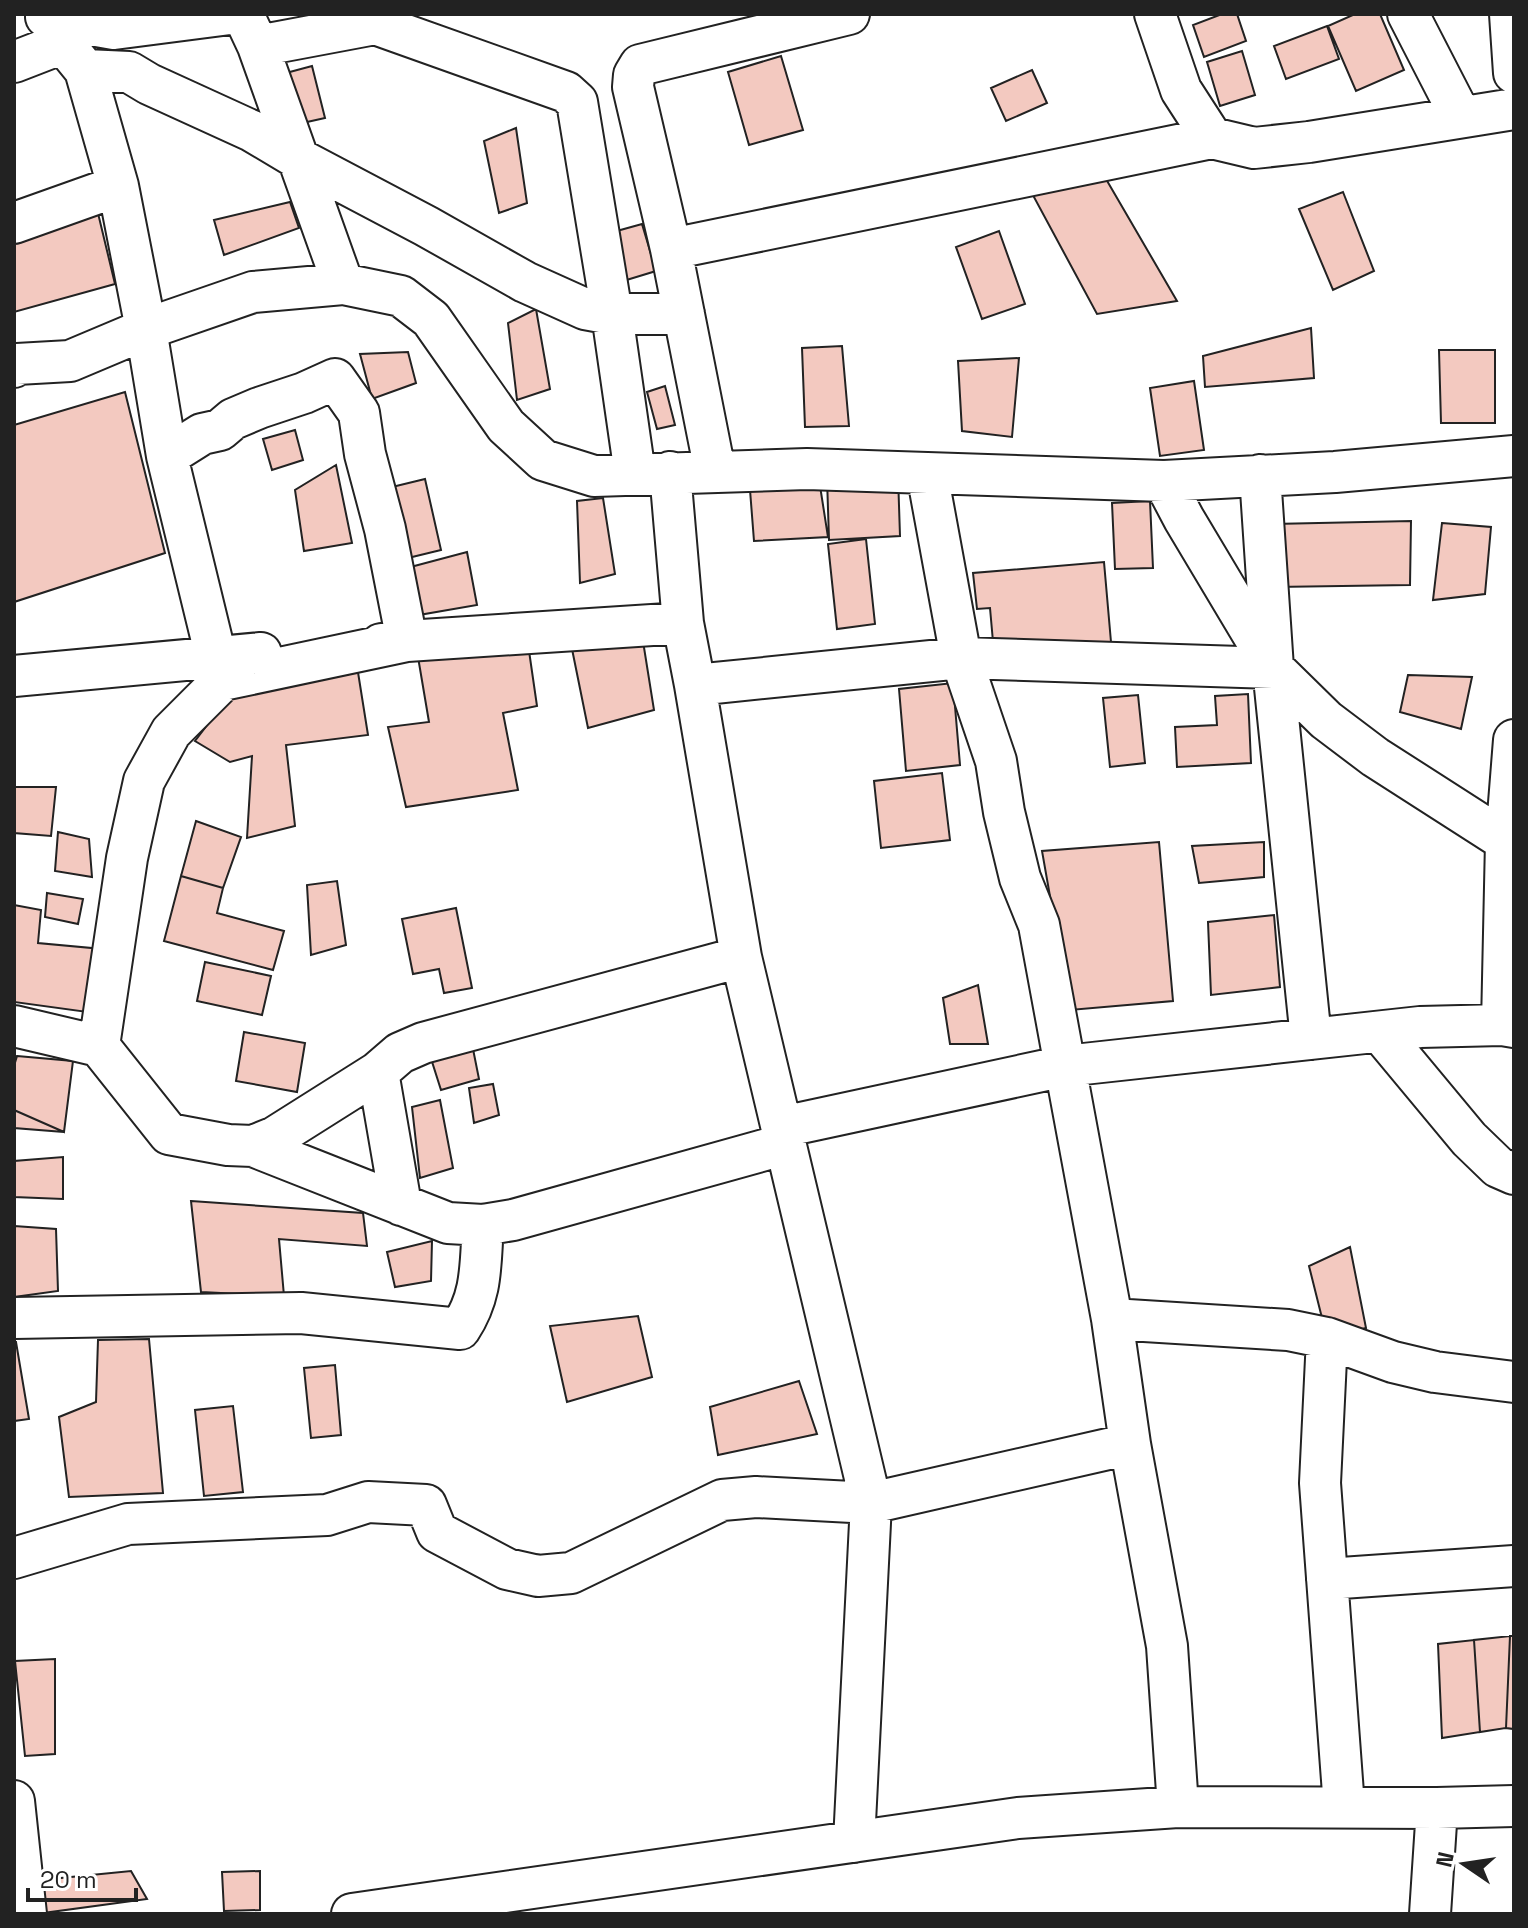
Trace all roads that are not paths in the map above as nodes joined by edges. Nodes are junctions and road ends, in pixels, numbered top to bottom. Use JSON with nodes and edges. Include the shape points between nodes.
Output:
{"nodes":[{"id":1,"x":230,"y":14,"type":"edge"},
{"id":2,"x":849,"y":14,"type":"edge"},
{"id":3,"x":1155,"y":14,"type":"edge"},
{"id":4,"x":1408,"y":14,"type":"edge"},
{"id":5,"x":1510,"y":14,"type":"edge"},
{"id":6,"x":383,"y":19,"type":"edge"},
{"id":7,"x":251,"y":30,"type":"edge"},
{"id":8,"x":60,"y":36,"type":"edge"},
{"id":9,"x":14,"y":62,"type":"edge"},
{"id":10,"x":1514,"y":73,"type":"edge"},
{"id":11,"x":1514,"y":109,"type":"edge"},
{"id":12,"x":1461,"y":117,"type":"junction"},
{"id":13,"x":1212,"y":138,"type":"junction"},
{"id":14,"x":299,"y":159,"type":"junction"},
{"id":15,"x":118,"y":186,"type":"junction"},
{"id":16,"x":14,"y":223,"type":"edge"},
{"id":17,"x":671,"y":249,"type":"junction"},
{"id":18,"x":343,"y":284,"type":"junction"},
{"id":19,"x":612,"y":314,"type":"junction"},
{"id":20,"x":684,"y":314,"type":"junction"},
{"id":21,"x":146,"y":329,"type":"junction"},
{"id":22,"x":14,"y":367,"type":"edge"},
{"id":23,"x":167,"y":456,"type":"junction"},
{"id":24,"x":1514,"y":456,"type":"edge"},
{"id":25,"x":715,"y":471,"type":"junction"},
{"id":26,"x":652,"y":473,"type":"junction"},
{"id":27,"x":927,"y":473,"type":"junction"},
{"id":28,"x":1260,"y":475,"type":"junction"},
{"id":29,"x":1164,"y":481,"type":"junction"},
{"id":30,"x":683,"y":623,"type":"junction"},
{"id":31,"x":407,"y":641,"type":"junction"},
{"id":32,"x":961,"y":658,"type":"junction"},
{"id":33,"x":1273,"y":668,"type":"junction"},
{"id":34,"x":220,"y":669,"type":"junction"},
{"id":35,"x":14,"y":676,"type":"edge"},
{"id":36,"x":695,"y":685,"type":"junction"},
{"id":37,"x":1514,"y":740,"type":"edge"},
{"id":38,"x":1510,"y":842,"type":"edge"},
{"id":39,"x":741,"y":957,"type":"junction"},
{"id":40,"x":14,"y":1026,"type":"edge"},
{"id":41,"x":1508,"y":1026,"type":"edge"},
{"id":42,"x":1380,"y":1032,"type":"junction"},
{"id":43,"x":1311,"y":1039,"type":"junction"},
{"id":44,"x":99,"y":1046,"type":"junction"},
{"id":45,"x":1065,"y":1066,"type":"junction"},
{"id":46,"x":378,"y":1072,"type":"junction"},
{"id":47,"x":784,"y":1136,"type":"junction"},
{"id":48,"x":253,"y":1146,"type":"junction"},
{"id":49,"x":1514,"y":1174,"type":"edge"},
{"id":50,"x":401,"y":1205,"type":"junction"},
{"id":51,"x":483,"y":1225,"type":"junction"},
{"id":52,"x":14,"y":1318,"type":"edge"},
{"id":53,"x":1112,"y":1319,"type":"junction"},
{"id":54,"x":1327,"y":1338,"type":"junction"},
{"id":55,"x":1514,"y":1382,"type":"edge"},
{"id":56,"x":1130,"y":1444,"type":"junction"},
{"id":57,"x":871,"y":1503,"type":"junction"},
{"id":58,"x":14,"y":1558,"type":"edge"},
{"id":59,"x":1514,"y":1566,"type":"edge"},
{"id":60,"x":1327,"y":1579,"type":"junction"},
{"id":61,"x":14,"y":1801,"type":"edge"},
{"id":62,"x":1514,"y":1806,"type":"edge"},
{"id":63,"x":1178,"y":1807,"type":"junction"},
{"id":64,"x":1344,"y":1807,"type":"junction"},
{"id":65,"x":1437,"y":1808,"type":"junction"},
{"id":66,"x":854,"y":1842,"type":"junction"},
{"id":67,"x":454,"y":1907,"type":"edge"},
{"id":68,"x":1424,"y":1913,"type":"edge"},
{"id":69,"x":26,"y":1914,"type":"edge"},
{"id":70,"x":352,"y":1914,"type":"edge"}],
"edges":[{"from":1,"to":8,"type":"street"},
{"from":2,"to":17,"type":"street","via":[[640,65],[633,87]]},
{"from":3,"to":13,"type":"street","via":[[1181,90]]},
{"from":4,"to":12,"type":"street"},
{"from":5,"to":10,"type":"street"},
{"from":6,"to":7,"type":"street"},
{"from":6,"to":19,"type":"street","via":[[566,92],[577,102]]},
{"from":7,"to":14,"type":"street"},
{"from":8,"to":9,"type":"street"},
{"from":8,"to":14,"type":"street"},
{"from":8,"to":15,"type":"street"},
{"from":11,"to":12,"type":"street"},
{"from":12,"to":13,"type":"street","via":[[1254,148]]},
{"from":13,"to":17,"type":"street"},
{"from":14,"to":18,"type":"street"},
{"from":14,"to":19,"type":"street","via":[[525,282],[585,309]]},
{"from":15,"to":16,"type":"street"},
{"from":15,"to":21,"type":"street"},
{"from":17,"to":20,"type":"street"},
{"from":18,"to":21,"type":"street","via":[[253,292]]},
{"from":18,"to":26,"type":"street","via":[[401,296],[431,319],[506,426],[543,460],[594,476]]},
{"from":19,"to":20,"type":"street"},
{"from":19,"to":26,"type":"street"},
{"from":20,"to":25,"type":"street"},
{"from":21,"to":22,"type":"street","via":[[70,361]]},
{"from":21,"to":23,"type":"street"},
{"from":23,"to":31,"type":"street","via":[[233,419],[335,379],[359,413]]},
{"from":23,"to":34,"type":"street"},
{"from":24,"to":28,"type":"street"},
{"from":25,"to":26,"type":"street"},
{"from":25,"to":27,"type":"street"},
{"from":26,"to":30,"type":"street"},
{"from":27,"to":29,"type":"street"},
{"from":27,"to":32,"type":"street"},
{"from":28,"to":29,"type":"street"},
{"from":28,"to":33,"type":"street"},
{"from":29,"to":33,"type":"street"},
{"from":30,"to":31,"type":"street"},
{"from":30,"to":36,"type":"street"},
{"from":31,"to":34,"type":"street"},
{"from":32,"to":33,"type":"street"},
{"from":32,"to":36,"type":"street"},
{"from":32,"to":45,"type":"street","via":[[996,761],[1020,878],[1039,925]]},
{"from":33,"to":38,"type":"street","via":[[1326,720],[1375,757]]},
{"from":33,"to":43,"type":"street"},
{"from":34,"to":35,"type":"street"},
{"from":34,"to":44,"type":"street","via":[[171,732],[144,781]]},
{"from":36,"to":39,"type":"street"},
{"from":37,"to":38,"type":"street"},
{"from":38,"to":41,"type":"street"},
{"from":39,"to":46,"type":"street","via":[[423,1043],[400,1053]]},
{"from":39,"to":47,"type":"street"},
{"from":40,"to":44,"type":"street"},
{"from":41,"to":42,"type":"street"},
{"from":42,"to":43,"type":"street"},
{"from":42,"to":49,"type":"street","via":[[1469,1139],[1498,1167]]},
{"from":43,"to":45,"type":"street"},
{"from":44,"to":48,"type":"street","via":[[169,1134]]},
{"from":45,"to":47,"type":"street"},
{"from":45,"to":53,"type":"street"},
{"from":46,"to":48,"type":"street"},
{"from":46,"to":50,"type":"street"},
{"from":47,"to":51,"type":"street"},
{"from":47,"to":57,"type":"street"},
{"from":48,"to":50,"type":"street"},
{"from":50,"to":51,"type":"street","via":[[448,1223]]},
{"from":51,"to":52,"type":"street","via":[[478,1290],[460,1329],[301,1313]]},
{"from":53,"to":54,"type":"street","via":[[1288,1330]]},
{"from":53,"to":56,"type":"street"},
{"from":54,"to":55,"type":"street","via":[[1435,1372]]},
{"from":54,"to":60,"type":"street","via":[[1320,1483]]},
{"from":56,"to":57,"type":"street"},
{"from":56,"to":63,"type":"street","via":[[1167,1646]]},
{"from":57,"to":58,"type":"street","via":[[722,1500],[571,1573],[538,1576],[507,1569],[437,1532],[426,1505],[368,1502],[327,1515],[128,1524]]},
{"from":57,"to":66,"type":"street"},
{"from":59,"to":60,"type":"street"},
{"from":60,"to":64,"type":"street"},
{"from":61,"to":69,"type":"street"},
{"from":62,"to":65,"type":"street"},
{"from":63,"to":64,"type":"street"},
{"from":63,"to":66,"type":"street","via":[[1018,1818]]},
{"from":64,"to":65,"type":"street"},
{"from":65,"to":68,"type":"street"},
{"from":66,"to":67,"type":"street"},
{"from":67,"to":70,"type":"street"}]}
